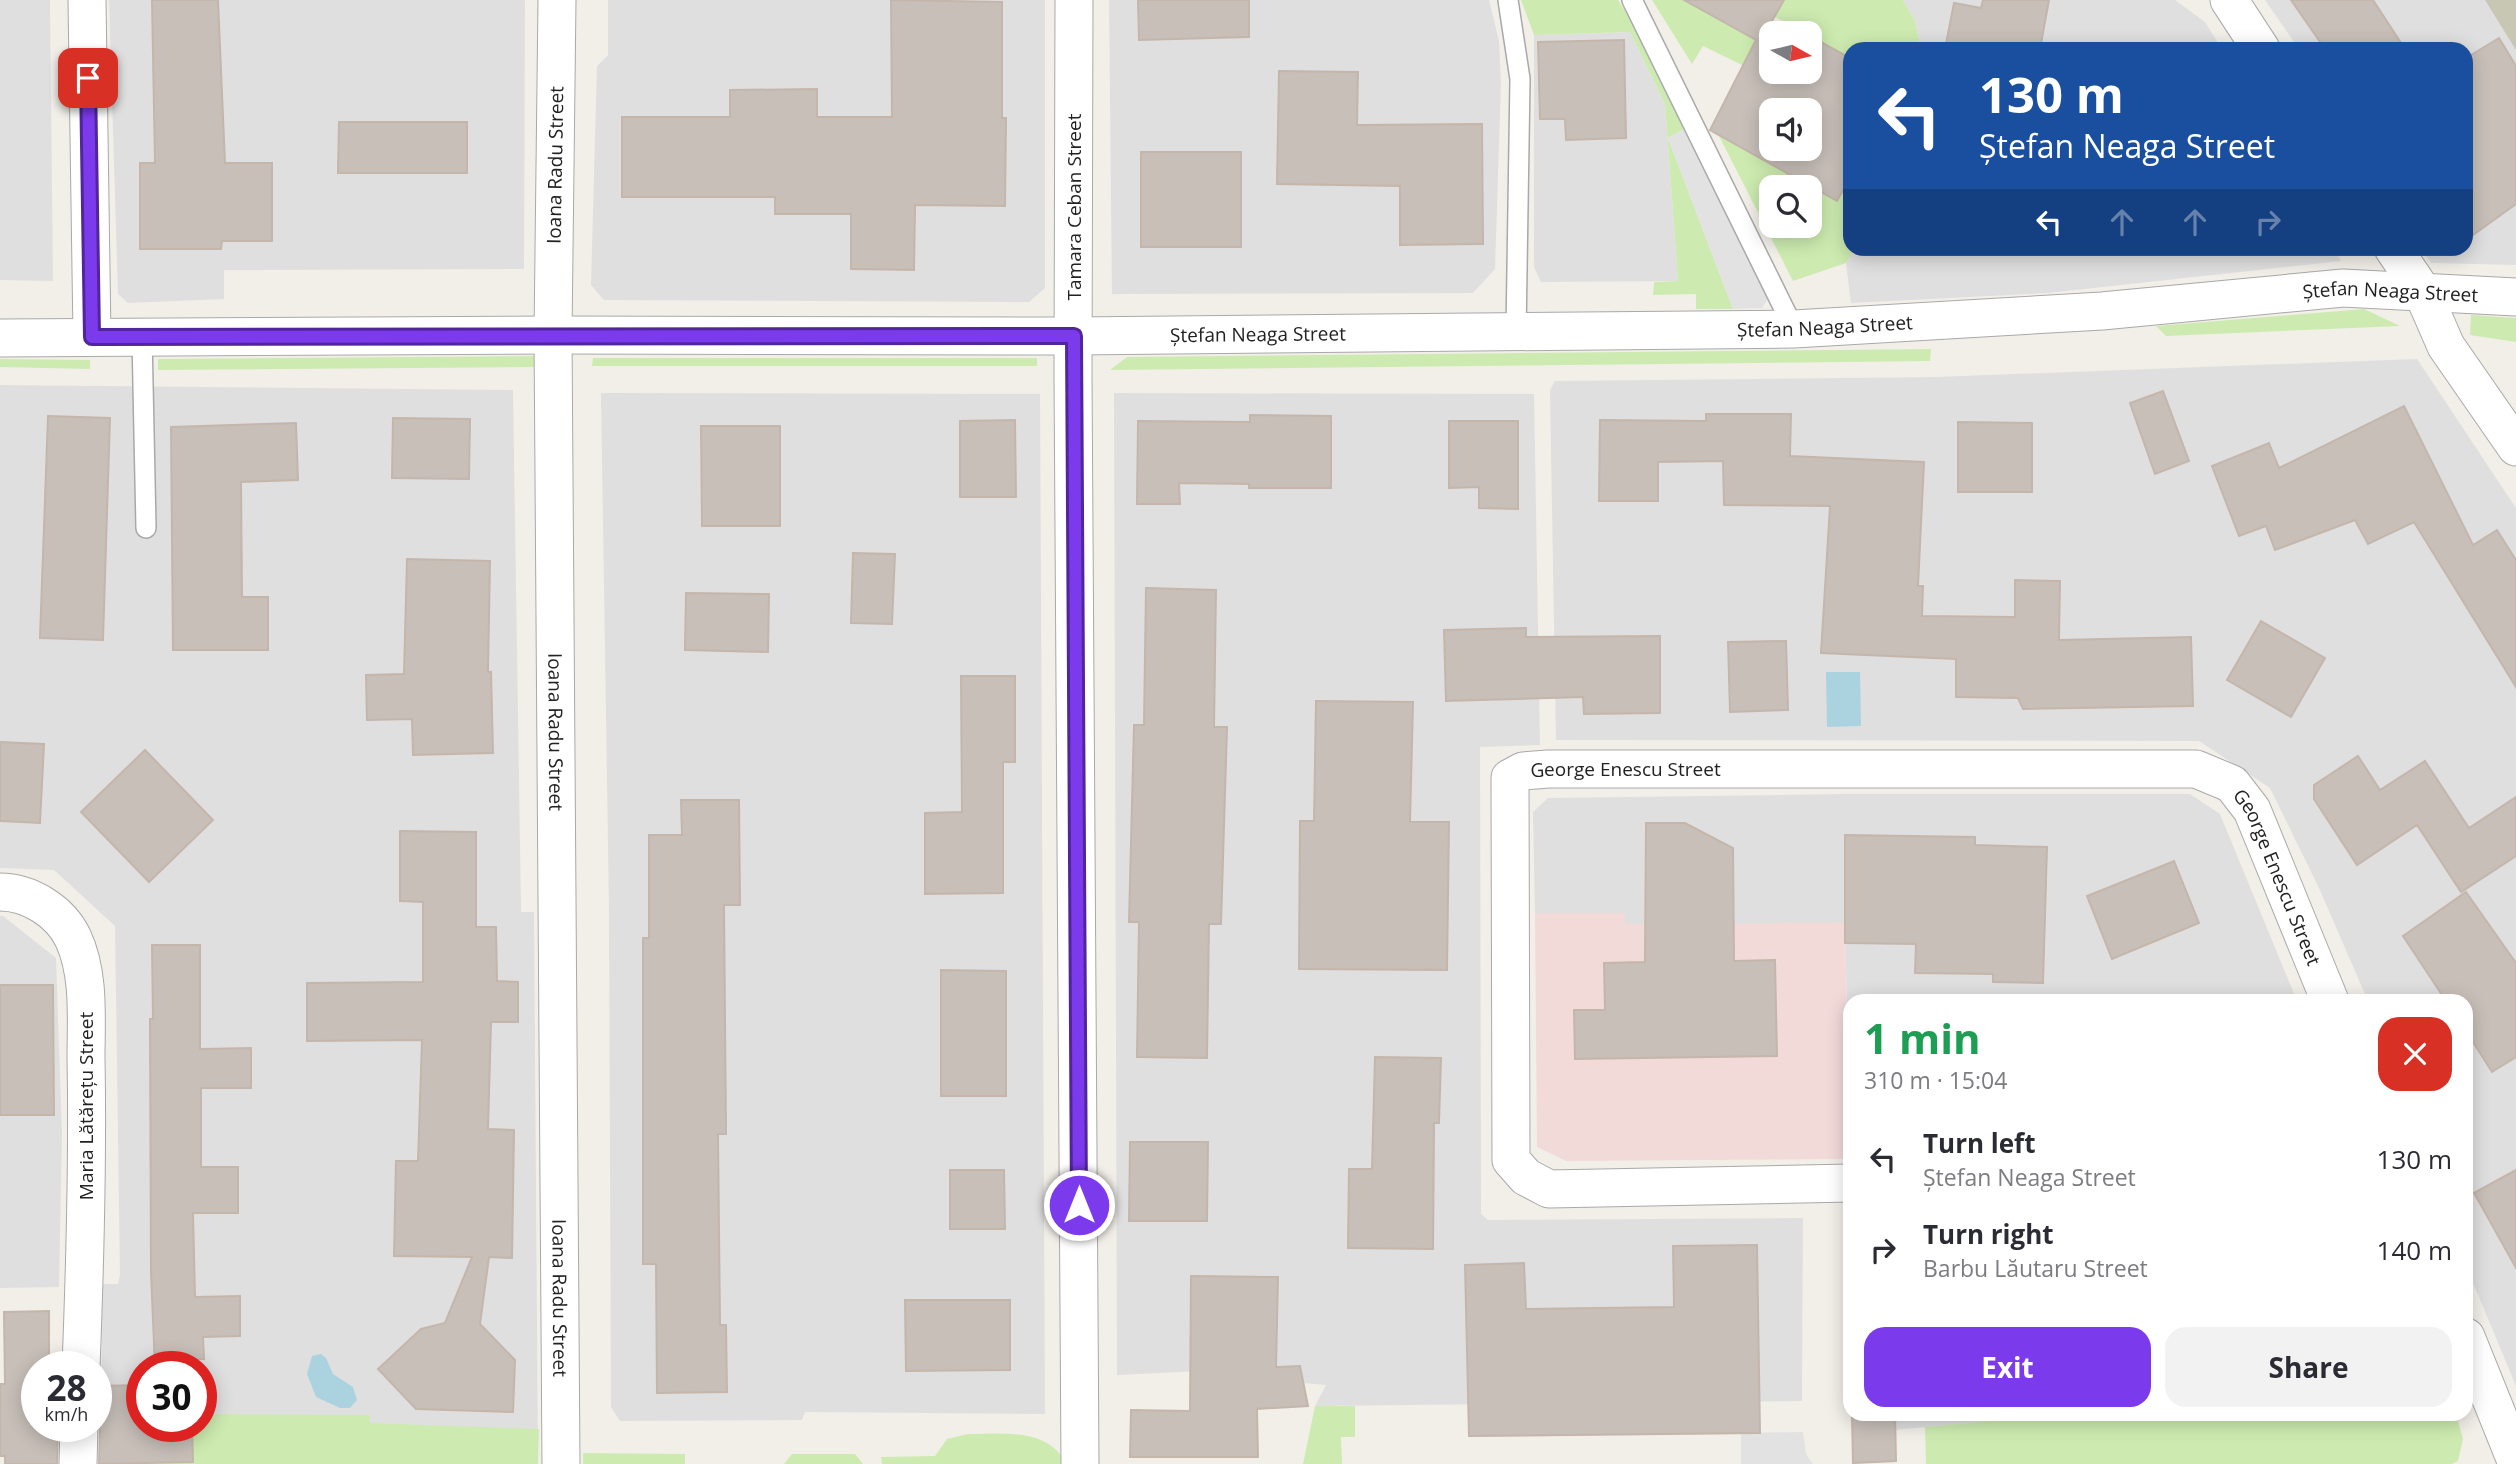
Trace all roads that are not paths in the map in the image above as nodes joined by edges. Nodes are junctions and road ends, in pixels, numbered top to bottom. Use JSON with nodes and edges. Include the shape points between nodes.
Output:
{"nodes":[{"id":1,"x":87,"y":0,"type":"edge"},
{"id":2,"x":557,"y":0,"type":"edge"},
{"id":3,"x":1074,"y":0,"type":"edge"},
{"id":4,"x":1508,"y":0,"type":"edge"},
{"id":5,"x":1632,"y":0,"type":"edge"},
{"id":6,"x":2228,"y":0,"type":"edge"},
{"id":7,"x":2256,"y":42,"type":"edge"},
{"id":8,"x":2398,"y":256,"type":"edge"},
{"id":9,"x":2422,"y":291,"type":"junction"},
{"id":10,"x":2516,"y":297,"type":"edge"},
{"id":11,"x":1794,"y":329,"type":"junction"},
{"id":12,"x":1516,"y":333,"type":"junction"},
{"id":13,"x":553,"y":335,"type":"junction"},
{"id":14,"x":1074,"y":336,"type":"junction"},
{"id":15,"x":92,"y":337,"type":"junction"},
{"id":16,"x":142,"y":337,"type":"junction"},
{"id":17,"x":0,"y":338,"type":"edge"},
{"id":18,"x":2516,"y":447,"type":"edge"},
{"id":19,"x":146,"y":528,"type":"dead end"},
{"id":20,"x":0,"y":892,"type":"edge"},
{"id":21,"x":2326,"y":994,"type":"edge"},
{"id":22,"x":1843,"y":1183,"type":"edge"},
{"id":23,"x":81,"y":1351,"type":"edge"},
{"id":24,"x":2473,"y":1354,"type":"edge"},
{"id":25,"x":79,"y":1442,"type":"edge"},
{"id":26,"x":2516,"y":1461,"type":"edge"},
{"id":27,"x":78,"y":1464,"type":"edge"},
{"id":28,"x":561,"y":1464,"type":"edge"},
{"id":29,"x":1080,"y":1464,"type":"edge"}],
"edges":[{"from":1,"to":15,"type":"street"},
{"from":2,"to":13,"type":"street","name":"Ioana Radu Street"},
{"from":3,"to":14,"type":"street","name":"Tamara Ceban Street"},
{"from":4,"to":12,"type":"lane","via":[[1520,79]]},
{"from":5,"to":11,"type":"lane"},
{"from":6,"to":7,"type":"street"},
{"from":8,"to":9,"type":"street"},
{"from":9,"to":10,"type":"street","name":"Ștefan Neaga Street"},
{"from":9,"to":11,"type":"street","name":"Ștefan Neaga Street","via":[[2343,288],[2102,311]]},
{"from":9,"to":18,"type":"street","via":[[2446,346]]},
{"from":11,"to":12,"type":"street","name":"Ștefan Neaga Street"},
{"from":12,"to":14,"type":"street","name":"Ștefan Neaga Street"},
{"from":13,"to":14,"type":"street","name":"Ștefan Neaga Street"},
{"from":13,"to":16,"type":"street","name":"Ștefan Neaga Street"},
{"from":13,"to":28,"type":"street","name":"Ioana Radu Street"},
{"from":14,"to":29,"type":"street","name":"Tamara Ceban Street"},
{"from":15,"to":16,"type":"street","name":"Ștefan Neaga Street"},
{"from":15,"to":17,"type":"street","name":"Ștefan Neaga Street"},
{"from":16,"to":19,"type":"lane"},
{"from":20,"to":23,"type":"street","name":"Maria Lătărețu Street","via":[[37,901],[57,917],[72,936],[82,961],[87,1113]]},
{"from":21,"to":22,"type":"street","name":"George Enescu Street","via":[[2252,810],[2232,785],[2196,769],[1548,769],[1523,771],[1510,778],[1511,1160],[1526,1177],[1549,1189]]},
{"from":24,"to":26,"type":"street"},
{"from":25,"to":27,"type":"street"}]}
